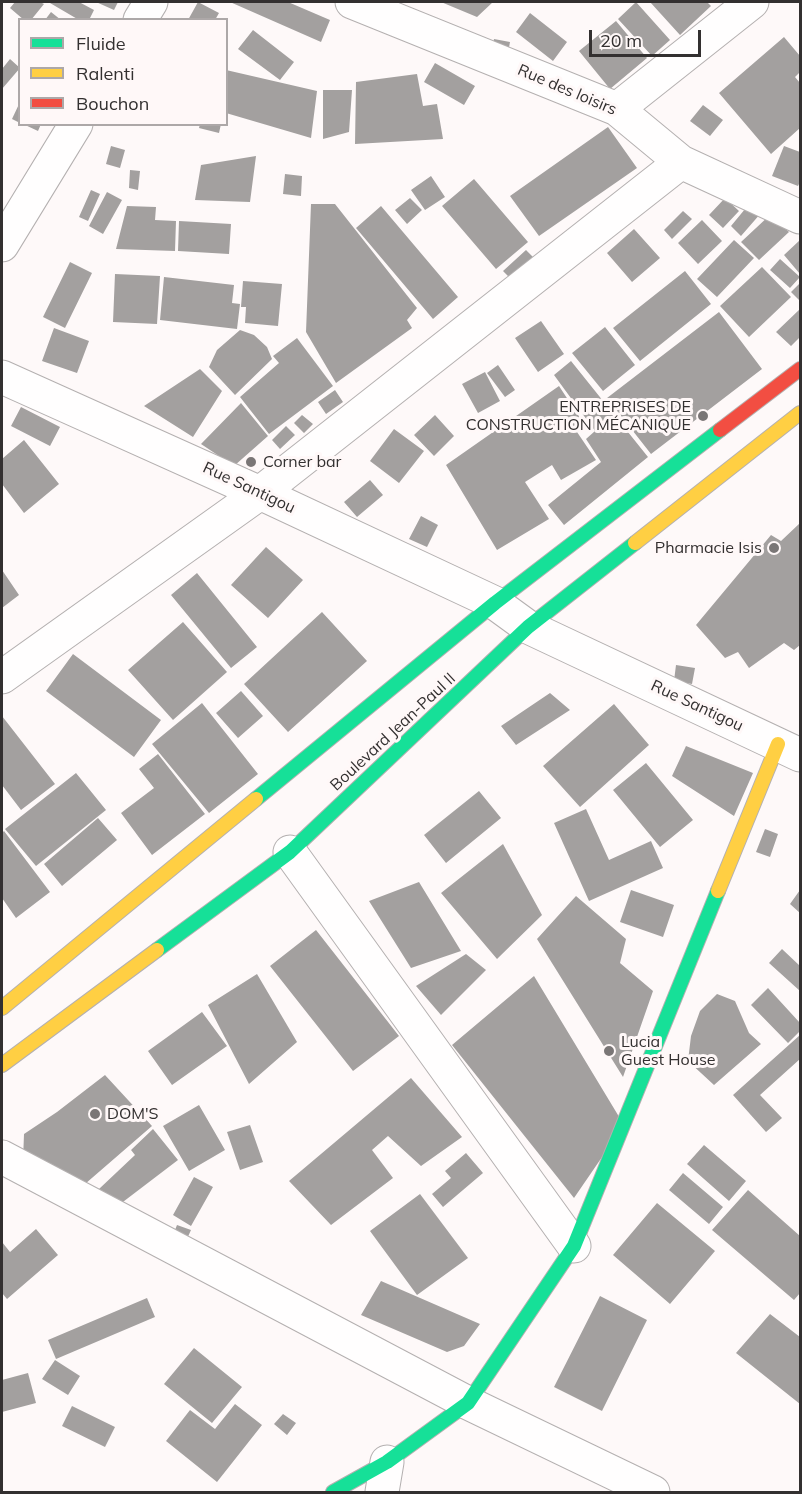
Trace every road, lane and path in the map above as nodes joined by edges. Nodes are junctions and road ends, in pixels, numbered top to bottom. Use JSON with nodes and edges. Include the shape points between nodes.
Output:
{"nodes":[{"id":1,"x":151,"y":2,"type":"edge"},
{"id":2,"x":352,"y":2,"type":"edge"},
{"id":3,"x":752,"y":2,"type":"edge"},
{"id":4,"x":141,"y":18,"type":"edge"},
{"id":5,"x":617,"y":109,"type":"junction"},
{"id":6,"x":75,"y":126,"type":"edge"},
{"id":7,"x":681,"y":162,"type":"junction"},
{"id":8,"x":801,"y":217,"type":"edge"},
{"id":9,"x":2,"y":245,"type":"edge"},
{"id":10,"x":801,"y":369,"type":"edge"},
{"id":11,"x":2,"y":377,"type":"edge"},
{"id":12,"x":801,"y":414,"type":"edge"},
{"id":13,"x":260,"y":493,"type":"junction"},
{"id":14,"x":495,"y":603,"type":"junction"},
{"id":15,"x":528,"y":627,"type":"junction"},
{"id":16,"x":2,"y":677,"type":"edge"},
{"id":17,"x":789,"y":750,"type":"edge"},
{"id":18,"x":291,"y":852,"type":"junction"},
{"id":19,"x":2,"y":1008,"type":"edge"},
{"id":20,"x":2,"y":1065,"type":"edge"},
{"id":21,"x":2,"y":1157,"type":"edge"},
{"id":22,"x":574,"y":1246,"type":"junction"},
{"id":23,"x":468,"y":1403,"type":"junction"},
{"id":24,"x":385,"y":1477,"type":"edge"},
{"id":25,"x":333,"y":1492,"type":"edge"},
{"id":26,"x":653,"y":1492,"type":"edge"}],
"edges":[{"from":1,"to":4,"type":"street"},
{"from":2,"to":5,"type":"street","name":"Rue des loisirs"},
{"from":3,"to":5,"type":"street"},
{"from":5,"to":7,"type":"street","name":"Rue des loisirs"},
{"from":6,"to":9,"type":"street"},
{"from":7,"to":8,"type":"street","name":"Rue des loisirs"},
{"from":7,"to":13,"type":"street"},
{"from":10,"to":14,"type":"main road","name":"Boulevard Jean-Paul II"},
{"from":11,"to":13,"type":"street","name":"Rue Santigou"},
{"from":12,"to":15,"type":"main road","name":"Boulevard Jean-Paul II"},
{"from":13,"to":14,"type":"street","name":"Rue Santigou"},
{"from":13,"to":16,"type":"street"},
{"from":14,"to":15,"type":"street","name":"Rue Santigou"},
{"from":14,"to":19,"type":"main road","name":"Boulevard Jean-Paul II"},
{"from":15,"to":17,"type":"street","name":"Rue Santigou"},
{"from":15,"to":18,"type":"main road","name":"Boulevard Jean-Paul II"},
{"from":17,"to":22,"type":"main road"},
{"from":18,"to":20,"type":"main road","name":"Boulevard Jean-Paul II"},
{"from":18,"to":22,"type":"street"},
{"from":21,"to":23,"type":"street"},
{"from":22,"to":23,"type":"main road"},
{"from":23,"to":24,"type":"main road"},
{"from":23,"to":26,"type":"street"},
{"from":24,"to":25,"type":"main road"}]}
